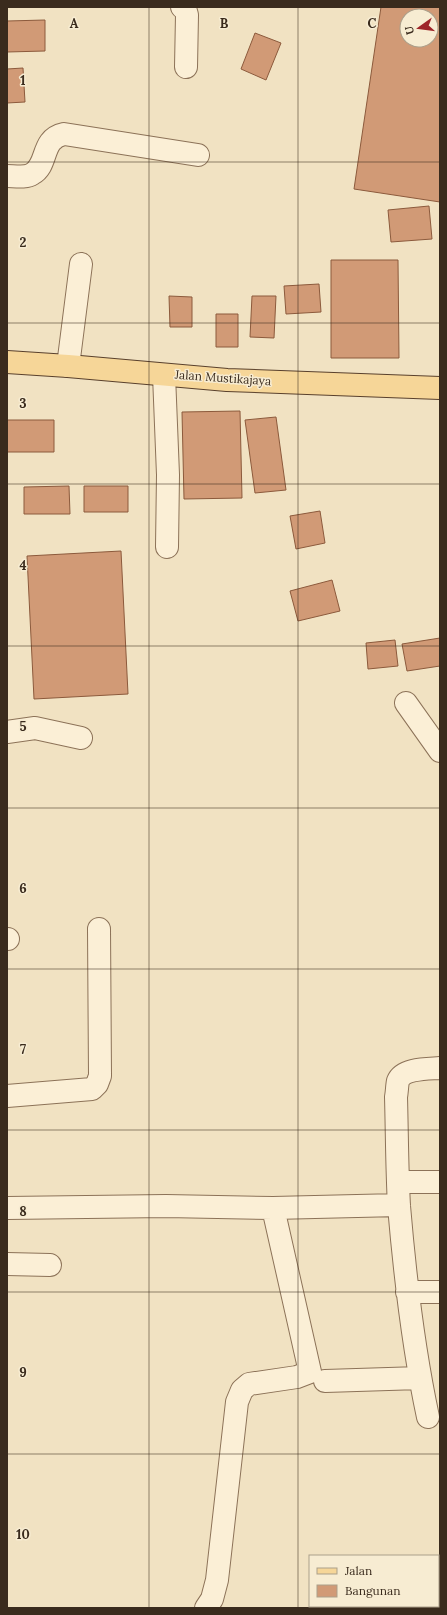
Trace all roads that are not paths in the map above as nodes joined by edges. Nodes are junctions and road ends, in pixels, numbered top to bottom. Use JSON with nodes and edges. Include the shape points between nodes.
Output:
{"nodes":[{"id":1,"x":182,"y":7,"type":"edge"},
{"id":2,"x":186,"y":66,"type":"dead end"},
{"id":3,"x":198,"y":155,"type":"dead end"},
{"id":4,"x":7,"y":176,"type":"edge"},
{"id":5,"x":81,"y":264,"type":"dead end"},
{"id":6,"x":7,"y":362,"type":"edge"},
{"id":7,"x":68,"y":366,"type":"junction"},
{"id":8,"x":164,"y":375,"type":"junction"},
{"id":9,"x":440,"y":388,"type":"edge"},
{"id":10,"x":167,"y":547,"type":"dead end"},
{"id":11,"x":406,"y":703,"type":"dead end"},
{"id":12,"x":7,"y":732,"type":"edge"},
{"id":13,"x":81,"y":738,"type":"dead end"},
{"id":14,"x":440,"y":751,"type":"edge"},
{"id":15,"x":99,"y":928,"type":"dead end"},
{"id":16,"x":440,"y":1068,"type":"edge"},
{"id":17,"x":7,"y":1096,"type":"edge"},
{"id":18,"x":399,"y":1182,"type":"junction"},
{"id":19,"x":440,"y":1182,"type":"edge"},
{"id":20,"x":399,"y":1205,"type":"junction"},
{"id":21,"x":7,"y":1208,"type":"edge"},
{"id":22,"x":273,"y":1208,"type":"junction"},
{"id":23,"x":7,"y":1264,"type":"edge"},
{"id":24,"x":50,"y":1265,"type":"dead end"},
{"id":25,"x":407,"y":1292,"type":"junction"},
{"id":26,"x":440,"y":1292,"type":"edge"},
{"id":27,"x":420,"y":1378,"type":"junction"},
{"id":28,"x":325,"y":1381,"type":"dead end"},
{"id":29,"x":428,"y":1417,"type":"dead end"},
{"id":30,"x":206,"y":1608,"type":"edge"}],
"edges":[{"from":1,"to":2,"type":"street","via":[[185,8],[187,15]]},
{"from":3,"to":4,"type":"street","via":[[64,134],[51,140],[38,169],[32,175]]},
{"from":5,"to":7,"type":"street"},
{"from":6,"to":7,"type":"main road","name":"Jalan Mustikajaya"},
{"from":7,"to":8,"type":"main road","name":"Jalan Mustikajaya"},
{"from":8,"to":9,"type":"main road","name":"Jalan Mustikajaya","via":[[227,380]]},
{"from":8,"to":10,"type":"street","via":[[168,475]]},
{"from":11,"to":14,"type":"street"},
{"from":12,"to":13,"type":"street","via":[[35,728]]},
{"from":15,"to":17,"type":"street","via":[[100,1076],[97,1084],[92,1089]]},
{"from":16,"to":18,"type":"street","via":[[414,1070],[399,1079],[396,1097]]},
{"from":18,"to":19,"type":"street"},
{"from":18,"to":20,"type":"street"},
{"from":20,"to":22,"type":"street"},
{"from":20,"to":25,"type":"street"},
{"from":21,"to":22,"type":"street"},
{"from":22,"to":30,"type":"street","via":[[310,1372],[297,1377],[249,1384],[242,1390],[237,1402],[217,1580],[212,1599]]},
{"from":23,"to":24,"type":"street"},
{"from":25,"to":26,"type":"street"},
{"from":25,"to":27,"type":"street"},
{"from":27,"to":28,"type":"street"},
{"from":27,"to":29,"type":"street"}]}
